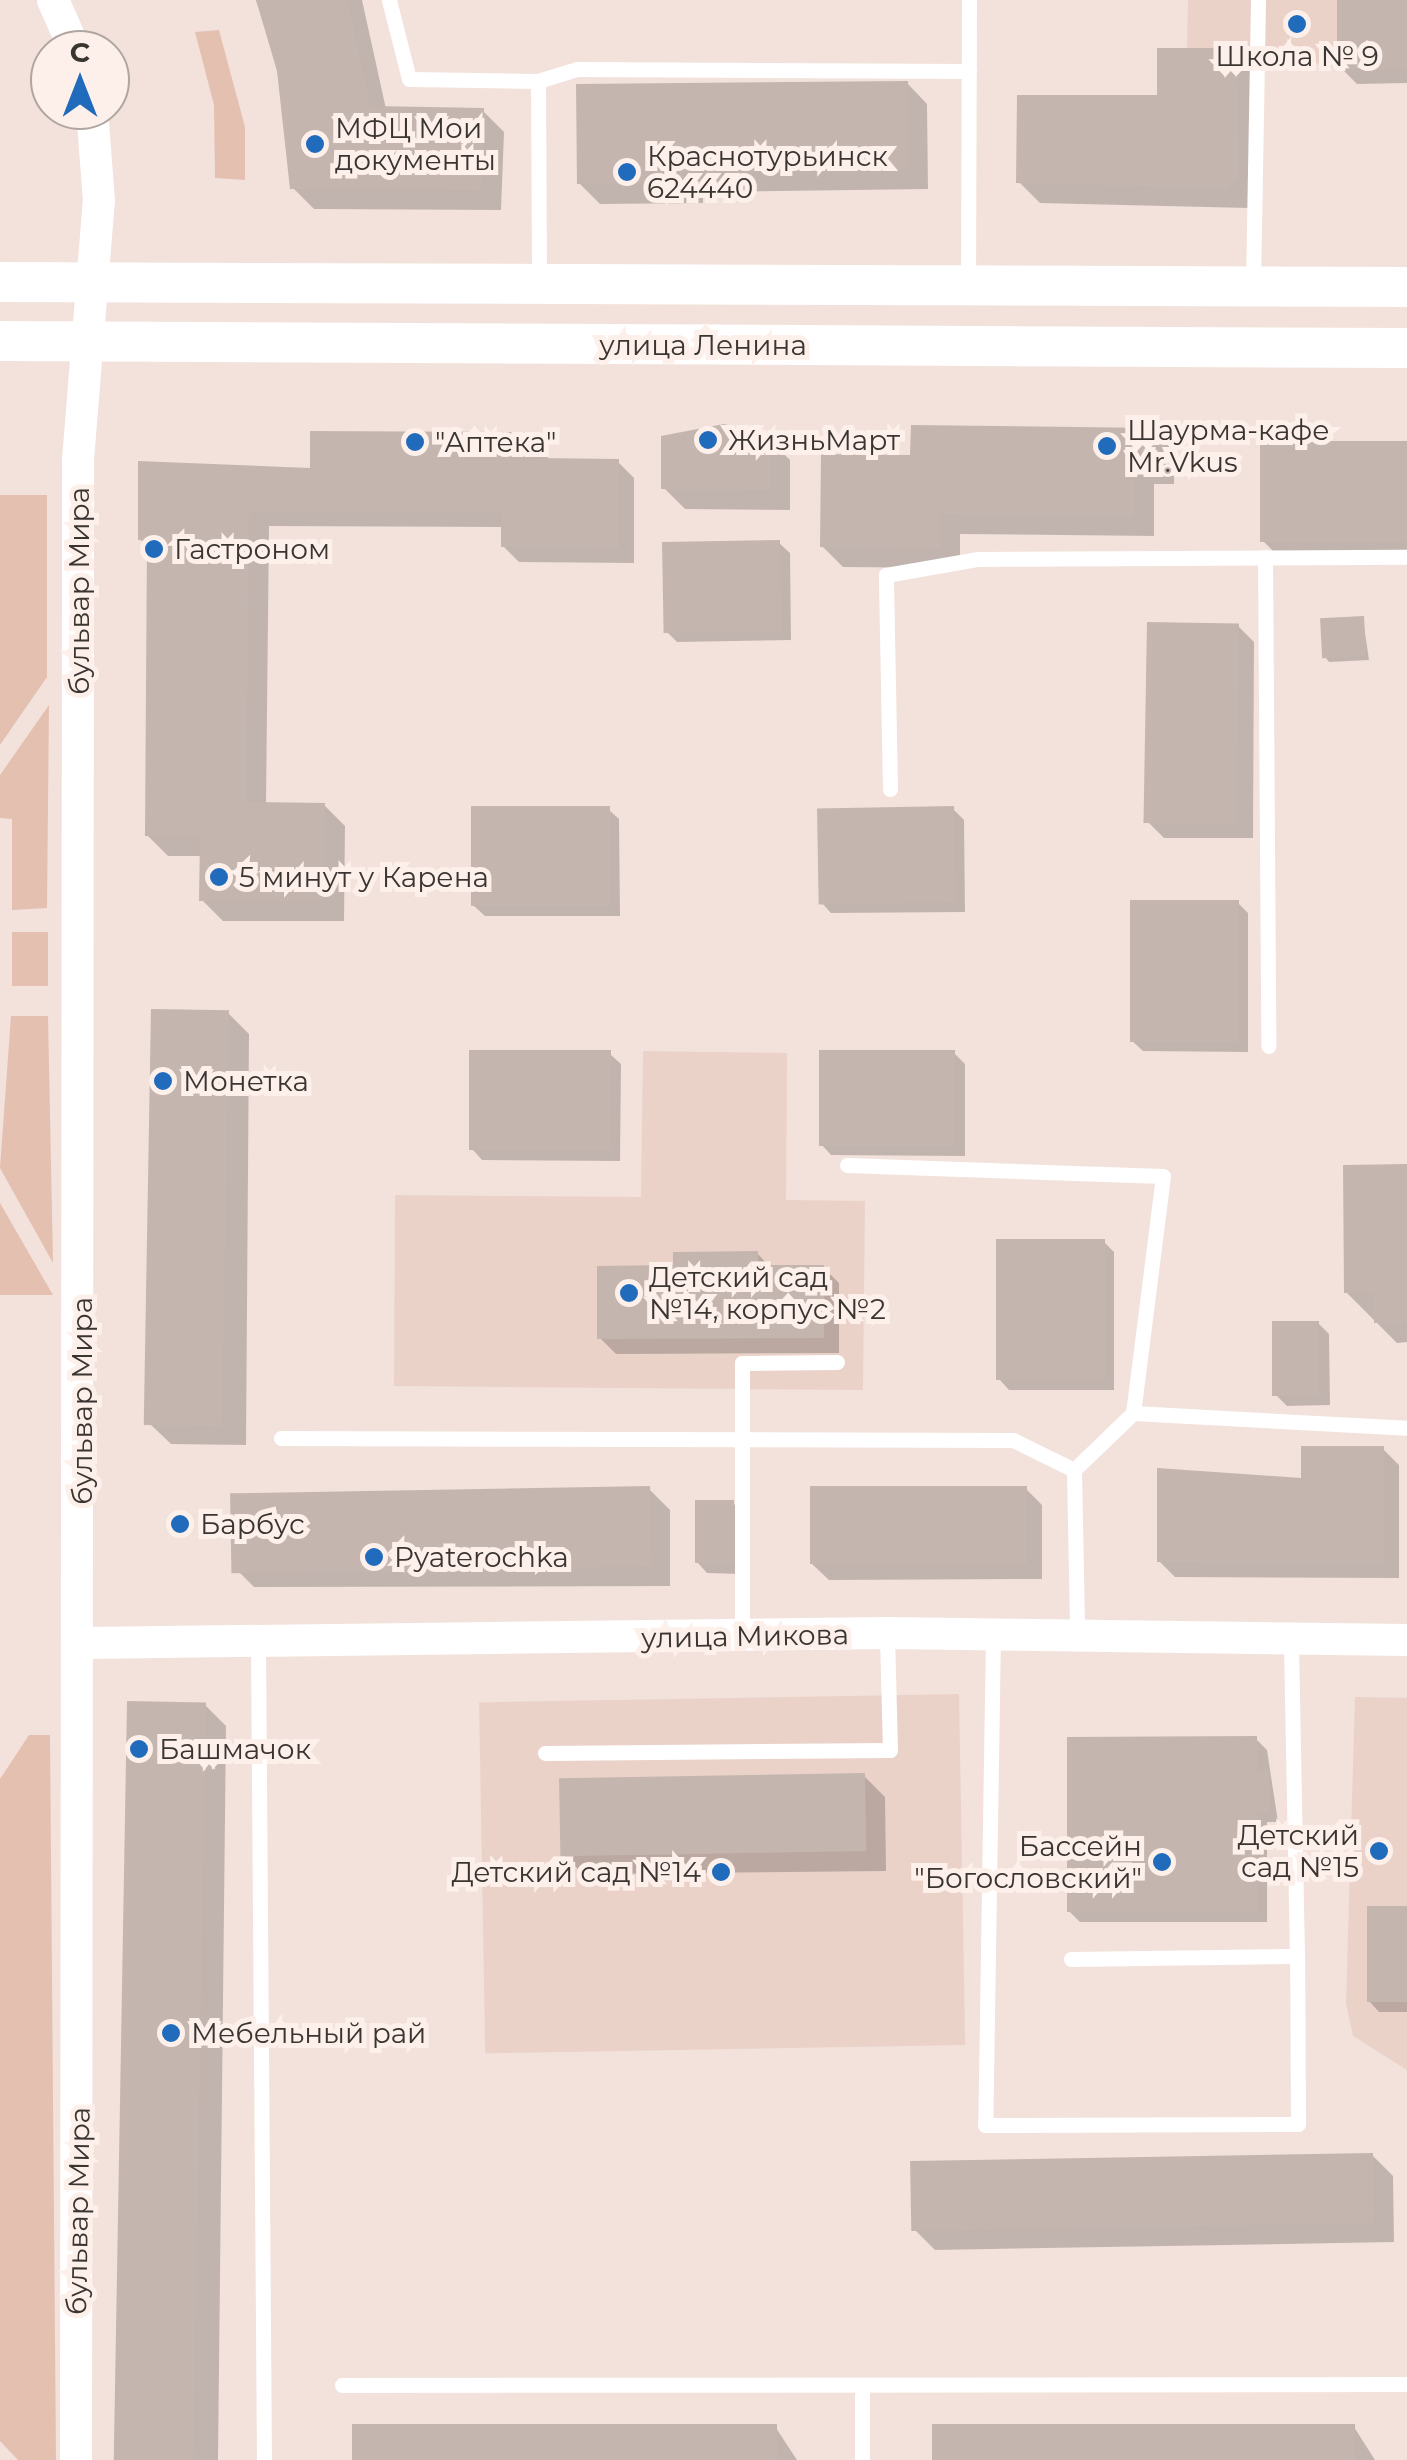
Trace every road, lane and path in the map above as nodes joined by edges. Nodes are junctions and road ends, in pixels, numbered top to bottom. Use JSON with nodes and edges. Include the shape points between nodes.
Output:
{"nodes":[{"id":1,"x":53,"y":0,"type":"edge"},
{"id":2,"x":389,"y":0,"type":"edge"},
{"id":3,"x":969,"y":0,"type":"edge"},
{"id":4,"x":1258,"y":0,"type":"edge"},
{"id":5,"x":66,"y":30,"type":"edge"},
{"id":6,"x":968,"y":71,"type":"junction"},
{"id":7,"x":538,"y":81,"type":"junction"},
{"id":8,"x":94,"y":130,"type":"edge"},
{"id":9,"x":0,"y":282,"type":"edge"},
{"id":10,"x":91,"y":282,"type":"junction"},
{"id":11,"x":179,"y":282,"type":"junction"},
{"id":12,"x":539,"y":283,"type":"junction"},
{"id":13,"x":968,"y":285,"type":"junction"},
{"id":14,"x":1253,"y":286,"type":"junction"},
{"id":15,"x":1407,"y":286,"type":"edge"},
{"id":16,"x":0,"y":341,"type":"edge"},
{"id":17,"x":83,"y":342,"type":"junction"},
{"id":18,"x":178,"y":342,"type":"junction"},
{"id":19,"x":1407,"y":348,"type":"edge"},
{"id":20,"x":1407,"y":557,"type":"edge"},
{"id":21,"x":1265,"y":558,"type":"junction"},
{"id":22,"x":890,"y":789,"type":"dead end"},
{"id":23,"x":1268,"y":1046,"type":"dead end"},
{"id":24,"x":847,"y":1165,"type":"dead end"},
{"id":25,"x":837,"y":1362,"type":"dead end"},
{"id":26,"x":1134,"y":1413,"type":"junction"},
{"id":27,"x":1407,"y":1428,"type":"edge"},
{"id":28,"x":281,"y":1438,"type":"dead end"},
{"id":29,"x":746,"y":1440,"type":"junction"},
{"id":30,"x":1074,"y":1470,"type":"junction"},
{"id":31,"x":887,"y":1633,"type":"junction"},
{"id":32,"x":1077,"y":1633,"type":"junction"},
{"id":33,"x":993,"y":1634,"type":"junction"},
{"id":34,"x":742,"y":1636,"type":"junction"},
{"id":35,"x":1291,"y":1638,"type":"junction"},
{"id":36,"x":1407,"y":1640,"type":"edge"},
{"id":37,"x":84,"y":1643,"type":"junction"},
{"id":38,"x":258,"y":1643,"type":"junction"},
{"id":39,"x":545,"y":1753,"type":"dead end"},
{"id":40,"x":1297,"y":1956,"type":"junction"},
{"id":41,"x":1072,"y":1958,"type":"dead end"},
{"id":42,"x":1407,"y":2384,"type":"edge"},
{"id":43,"x":342,"y":2385,"type":"dead end"},
{"id":44,"x":862,"y":2385,"type":"junction"},
{"id":45,"x":76,"y":2460,"type":"edge"},
{"id":46,"x":264,"y":2460,"type":"edge"},
{"id":47,"x":862,"y":2460,"type":"edge"}],
"edges":[{"from":1,"to":5,"type":"street"},
{"from":2,"to":7,"type":"lane","via":[[410,79]]},
{"from":3,"to":6,"type":"lane"},
{"from":4,"to":14,"type":"lane"},
{"from":6,"to":7,"type":"lane","via":[[578,69]]},
{"from":6,"to":13,"type":"lane"},
{"from":7,"to":12,"type":"lane"},
{"from":8,"to":10,"type":"street","name":"бульвар Мира","via":[[99,200]]},
{"from":9,"to":10,"type":"street"},
{"from":10,"to":11,"type":"street"},
{"from":10,"to":17,"type":"street","name":"бульвар Мира"},
{"from":11,"to":12,"type":"street"},
{"from":11,"to":18,"type":"street"},
{"from":12,"to":13,"type":"street"},
{"from":13,"to":14,"type":"street"},
{"from":14,"to":15,"type":"street"},
{"from":16,"to":17,"type":"street","name":"улица Ленина"},
{"from":17,"to":18,"type":"street","name":"улица Ленина"},
{"from":17,"to":37,"type":"street","name":"бульвар Мира"},
{"from":18,"to":19,"type":"street","name":"улица Ленина"},
{"from":20,"to":21,"type":"lane"},
{"from":21,"to":22,"type":"lane","via":[[976,559],[886,574]]},
{"from":21,"to":23,"type":"lane"},
{"from":24,"to":26,"type":"lane","via":[[1164,1176]]},
{"from":25,"to":29,"type":"lane","via":[[742,1363]]},
{"from":26,"to":27,"type":"lane"},
{"from":26,"to":30,"type":"lane"},
{"from":28,"to":29,"type":"lane"},
{"from":29,"to":30,"type":"lane","via":[[1014,1440]]},
{"from":29,"to":34,"type":"lane"},
{"from":30,"to":32,"type":"lane"},
{"from":31,"to":33,"type":"street","name":"улица Микова"},
{"from":31,"to":34,"type":"street","name":"улица Микова"},
{"from":31,"to":39,"type":"lane","via":[[890,1750]]},
{"from":32,"to":33,"type":"street","name":"улица Микова"},
{"from":32,"to":35,"type":"street","name":"улица Микова"},
{"from":33,"to":40,"type":"lane","via":[[985,2125],[1298,2124]]},
{"from":34,"to":38,"type":"street","name":"улица Микова"},
{"from":35,"to":36,"type":"street","name":"улица Микова"},
{"from":35,"to":40,"type":"lane"},
{"from":37,"to":38,"type":"street","name":"улица Микова"},
{"from":37,"to":45,"type":"street","name":"бульвар Мира"},
{"from":38,"to":46,"type":"lane"},
{"from":40,"to":41,"type":"lane"},
{"from":42,"to":44,"type":"lane"},
{"from":43,"to":44,"type":"lane"},
{"from":44,"to":47,"type":"lane"}]}
